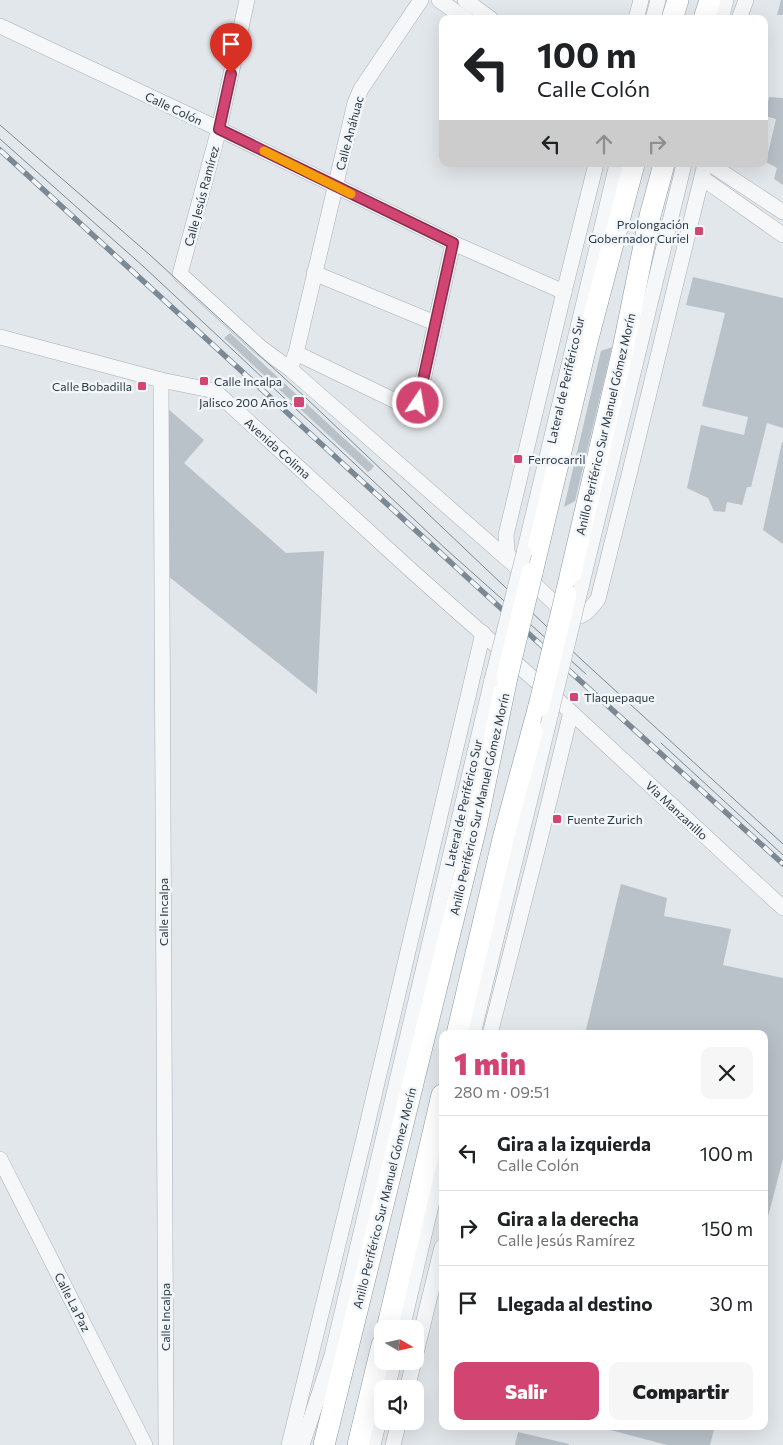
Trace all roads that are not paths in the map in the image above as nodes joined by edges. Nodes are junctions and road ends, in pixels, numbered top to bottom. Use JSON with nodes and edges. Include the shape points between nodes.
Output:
{"nodes":[{"id":1,"x":246,"y":0,"type":"edge"},
{"id":2,"x":421,"y":0,"type":"edge"},
{"id":3,"x":439,"y":0,"type":"edge"},
{"id":4,"x":465,"y":0,"type":"edge"},
{"id":5,"x":641,"y":0,"type":"edge"},
{"id":6,"x":658,"y":0,"type":"edge"},
{"id":7,"x":678,"y":0,"type":"edge"},
{"id":8,"x":710,"y":0,"type":"edge"},
{"id":9,"x":726,"y":0,"type":"edge"},
{"id":10,"x":746,"y":0,"type":"edge"},
{"id":11,"x":460,"y":15,"type":"edge"},
{"id":12,"x":486,"y":15,"type":"edge"},
{"id":13,"x":637,"y":15,"type":"edge"},
{"id":14,"x":654,"y":15,"type":"edge"},
{"id":15,"x":673,"y":15,"type":"edge"},
{"id":16,"x":705,"y":15,"type":"edge"},
{"id":17,"x":722,"y":15,"type":"edge"},
{"id":18,"x":740,"y":15,"type":"edge"},
{"id":19,"x":0,"y":26,"type":"edge"},
{"id":20,"x":219,"y":129,"type":"junction"},
{"id":21,"x":595,"y":167,"type":"edge"},
{"id":22,"x":616,"y":167,"type":"edge"},
{"id":23,"x":633,"y":167,"type":"edge"},
{"id":24,"x":663,"y":167,"type":"edge"},
{"id":25,"x":683,"y":167,"type":"edge"},
{"id":26,"x":715,"y":167,"type":"edge"},
{"id":27,"x":704,"y":171,"type":"edge"},
{"id":28,"x":334,"y":186,"type":"junction"},
{"id":29,"x":783,"y":212,"type":"edge"},
{"id":30,"x":783,"y":235,"type":"edge"},
{"id":31,"x":453,"y":243,"type":"junction"},
{"id":32,"x":314,"y":273,"type":"junction"},
{"id":33,"x":564,"y":292,"type":"junction"},
{"id":34,"x":435,"y":323,"type":"junction"},
{"id":35,"x":0,"y":337,"type":"edge"},
{"id":36,"x":296,"y":353,"type":"junction"},
{"id":37,"x":290,"y":369,"type":"junction"},
{"id":38,"x":161,"y":380,"type":"junction"},
{"id":39,"x":523,"y":564,"type":"junction"},
{"id":40,"x":574,"y":591,"type":"junction"},
{"id":41,"x":483,"y":633,"type":"junction"},
{"id":42,"x":500,"y":678,"type":"junction"},
{"id":43,"x":571,"y":712,"type":"junction"},
{"id":44,"x":783,"y":908,"type":"edge"},
{"id":45,"x":458,"y":1030,"type":"edge"},
{"id":46,"x":474,"y":1030,"type":"edge"},
{"id":47,"x":491,"y":1030,"type":"edge"},
{"id":48,"x":439,"y":1108,"type":"edge"},
{"id":49,"x":0,"y":1159,"type":"edge"},
{"id":50,"x":439,"y":1172,"type":"edge"},
{"id":51,"x":439,"y":1259,"type":"edge"},
{"id":52,"x":388,"y":1320,"type":"edge"},
{"id":53,"x":404,"y":1320,"type":"edge"},
{"id":54,"x":424,"y":1320,"type":"edge"},
{"id":55,"x":332,"y":1355,"type":"junction"},
{"id":56,"x":376,"y":1370,"type":"edge"},
{"id":57,"x":377,"y":1430,"type":"edge"},
{"id":58,"x":397,"y":1430,"type":"edge"},
{"id":59,"x":146,"y":1445,"type":"edge"},
{"id":60,"x":166,"y":1445,"type":"edge"},
{"id":61,"x":289,"y":1445,"type":"edge"},
{"id":62,"x":302,"y":1445,"type":"edge"},
{"id":63,"x":319,"y":1445,"type":"edge"},
{"id":64,"x":324,"y":1445,"type":"edge"},
{"id":65,"x":358,"y":1445,"type":"edge"},
{"id":66,"x":373,"y":1445,"type":"edge"},
{"id":67,"x":393,"y":1445,"type":"edge"}],
"edges":[{"from":1,"to":20,"type":"street","name":"Calle Jesús Ramírez"},
{"from":2,"to":28,"type":"street","name":"Calle Anáhuac","via":[[361,89]]},
{"from":3,"to":11,"type":"street"},
{"from":4,"to":12,"type":"street"},
{"from":5,"to":13,"type":"street"},
{"from":6,"to":14,"type":"street"},
{"from":7,"to":15,"type":"highway"},
{"from":8,"to":16,"type":"highway"},
{"from":9,"to":17,"type":"street"},
{"from":10,"to":18,"type":"street"},
{"from":19,"to":20,"type":"street","name":"Calle Colón"},
{"from":20,"to":28,"type":"street","name":"Calle Colón"},
{"from":20,"to":37,"type":"street","name":"Calle Jesús Ramírez","via":[[180,274],[260,347]]},
{"from":21,"to":33,"type":"street"},
{"from":22,"to":39,"type":"street","name":"Lateral de Periférico Sur"},
{"from":23,"to":39,"type":"highway","name":"Anillo Periférico Sur Manuel Gómez Morín"},
{"from":24,"to":40,"type":"highway","name":"Anillo Periférico Sur Manuel Gómez Morín","via":[[650,216]]},
{"from":25,"to":40,"type":"street"},
{"from":26,"to":29,"type":"street"},
{"from":27,"to":30,"type":"street"},
{"from":27,"to":39,"type":"street","via":[[598,599],[590,611],[572,617]]},
{"from":28,"to":31,"type":"street","name":"Calle Colón"},
{"from":28,"to":32,"type":"street","name":"Calle Anáhuac"},
{"from":31,"to":33,"type":"street","name":"Calle Colón"},
{"from":31,"to":34,"type":"street"},
{"from":32,"to":34,"type":"street"},
{"from":32,"to":36,"type":"street","name":"Calle Anáhuac"},
{"from":33,"to":39,"type":"street","via":[[506,535],[507,552]]},
{"from":34,"to":36,"type":"street","via":[[415,408],[408,408]]},
{"from":35,"to":38,"type":"street","name":"Avenida Colima"},
{"from":36,"to":37,"type":"street","name":"Calle Anáhuac"},
{"from":37,"to":39,"type":"street"},
{"from":38,"to":41,"type":"street","name":"Avenida Colima","via":[[215,391]]},
{"from":38,"to":60,"type":"street","name":"Calle Incalpa"},
{"from":39,"to":42,"type":"highway","name":"Anillo Periférico Sur Manuel Gómez Morín","bridge":true},
{"from":40,"to":45,"type":"highway","name":"Anillo Periférico Sur Manuel Gómez Morín","bridge":true,"via":[[504,835]]},
{"from":40,"to":46,"type":"street","bridge":true,"via":[[548,725]]},
{"from":41,"to":43,"type":"street","name":"Avenida Colima"},
{"from":41,"to":61,"type":"street"},
{"from":42,"to":55,"type":"street","name":"Lateral de Periférico Sur"},
{"from":42,"to":64,"type":"highway","name":"Anillo Periférico Sur Manuel Gómez Morín","via":[[476,827]]},
{"from":43,"to":44,"type":"street","name":"Via Manzanillo"},
{"from":43,"to":47,"type":"street"},
{"from":48,"to":52,"type":"highway"},
{"from":49,"to":59,"type":"street","name":"Calle La Paz"},
{"from":50,"to":53,"type":"street"},
{"from":51,"to":54,"type":"street"},
{"from":55,"to":62,"type":"street","name":"Lateral de Periférico Sur"},
{"from":55,"to":63,"type":"highway"},
{"from":56,"to":65,"type":"highway"},
{"from":57,"to":66,"type":"street"},
{"from":58,"to":67,"type":"street"}]}
